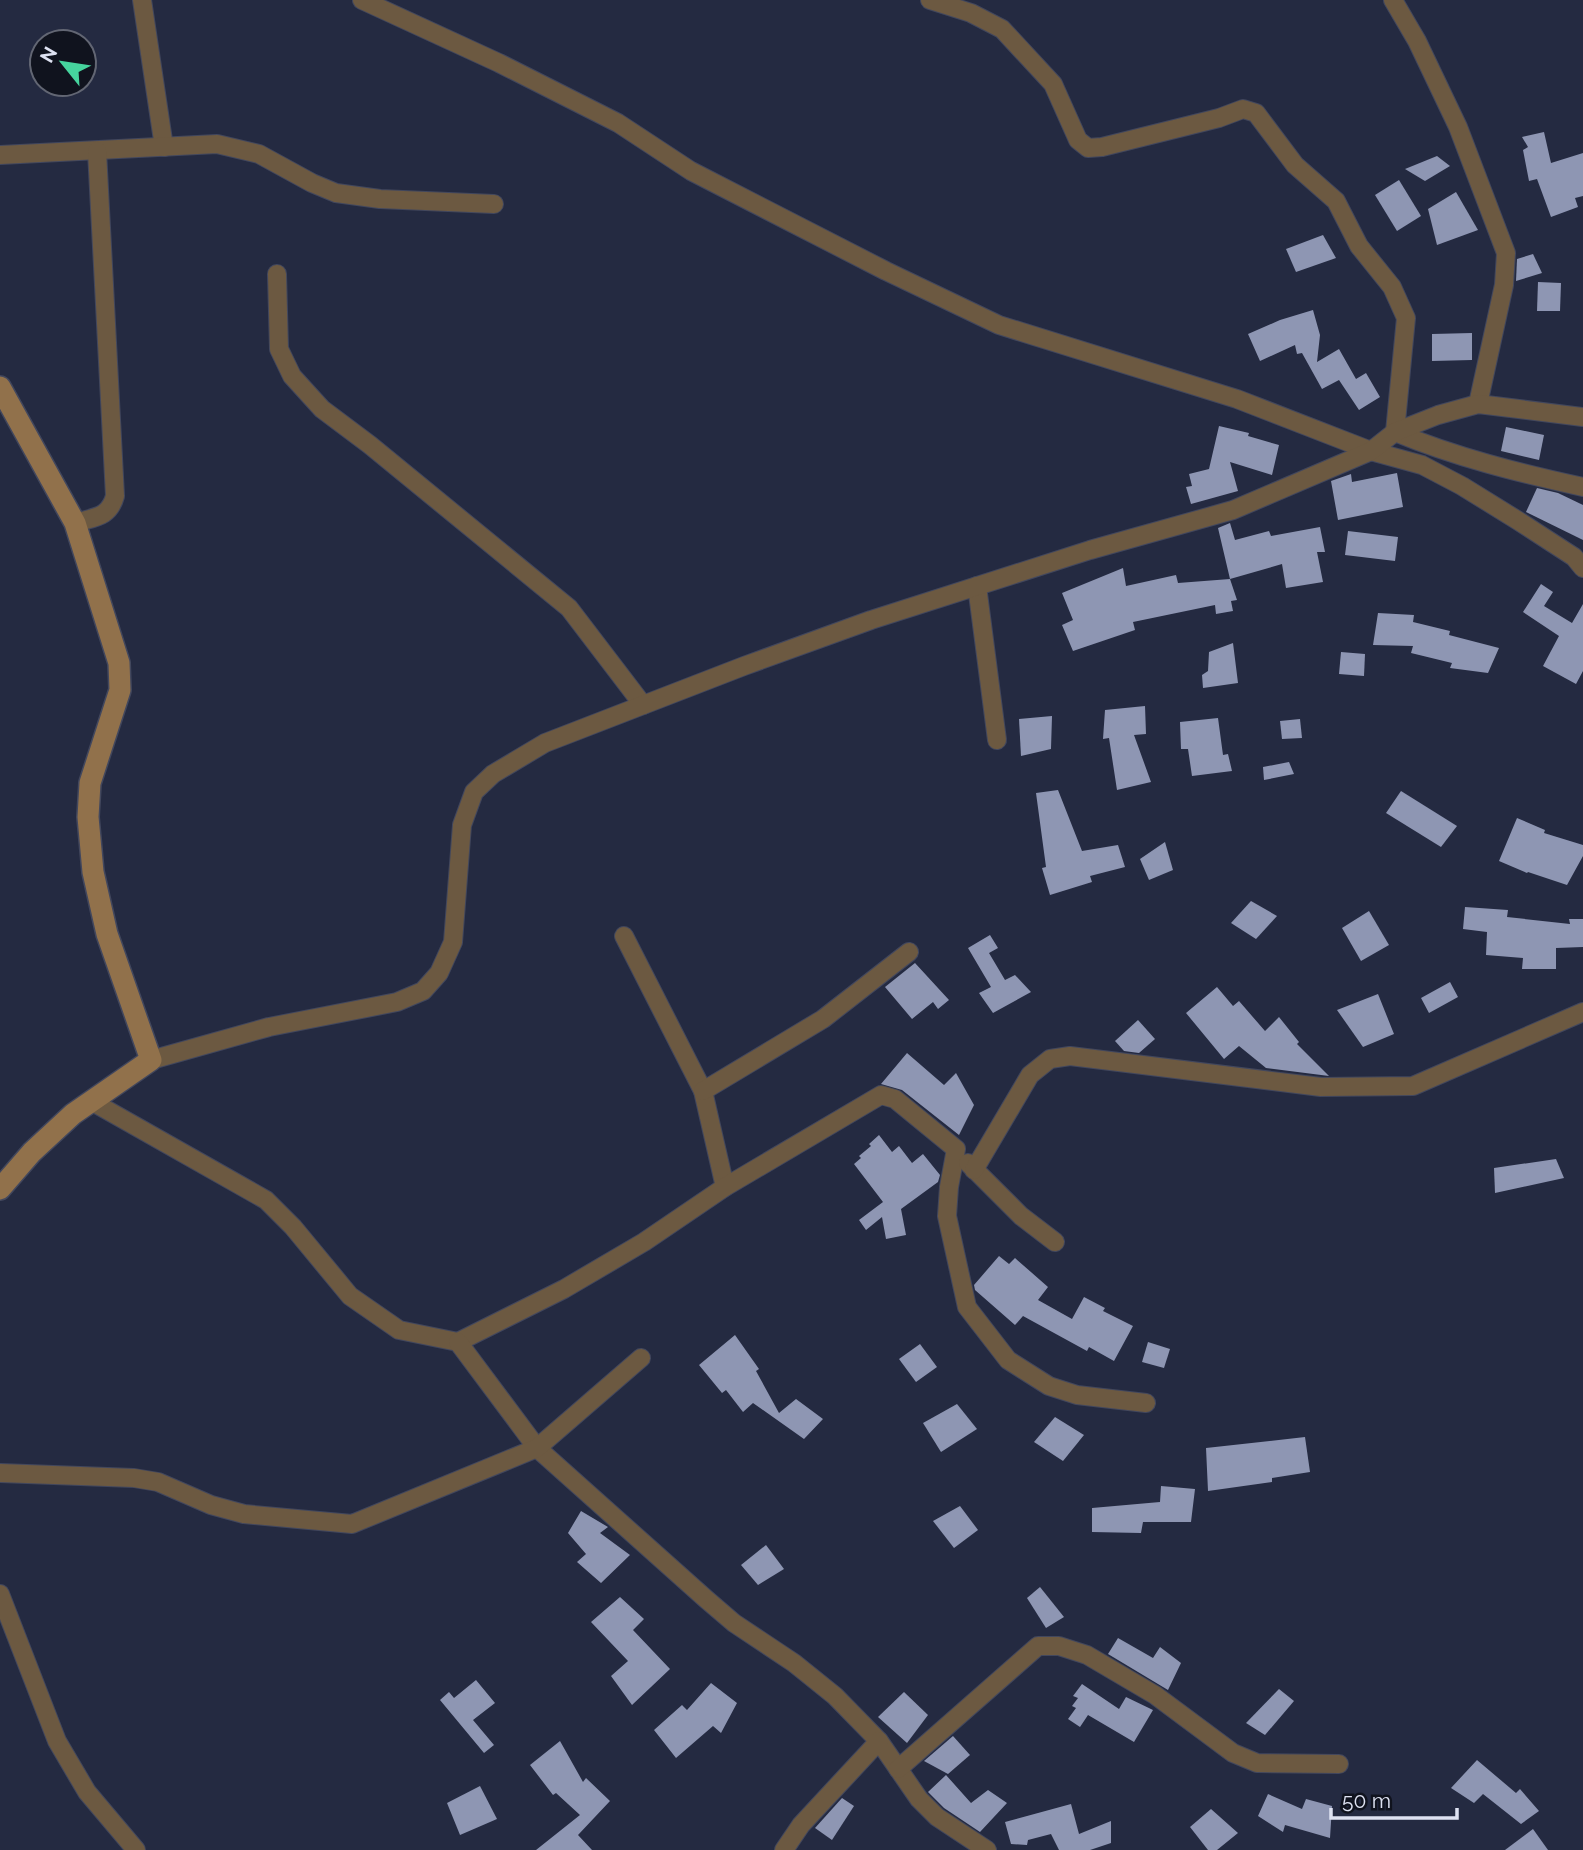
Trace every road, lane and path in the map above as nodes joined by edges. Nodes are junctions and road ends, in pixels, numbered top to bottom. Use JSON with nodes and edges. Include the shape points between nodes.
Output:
{"nodes":[{"id":1,"x":142,"y":0,"type":"edge"},
{"id":2,"x":362,"y":0,"type":"edge"},
{"id":3,"x":930,"y":0,"type":"edge"},
{"id":4,"x":1393,"y":0,"type":"edge"},
{"id":5,"x":164,"y":147,"type":"junction"},
{"id":6,"x":97,"y":151,"type":"junction"},
{"id":7,"x":0,"y":155,"type":"edge"},
{"id":8,"x":495,"y":204,"type":"dead end"},
{"id":9,"x":277,"y":274,"type":"dead end"},
{"id":10,"x":0,"y":387,"type":"edge"},
{"id":11,"x":1478,"y":404,"type":"junction"},
{"id":12,"x":1583,"y":417,"type":"edge"},
{"id":13,"x":1395,"y":432,"type":"junction"},
{"id":14,"x":1371,"y":451,"type":"junction"},
{"id":15,"x":1583,"y":487,"type":"edge"},
{"id":16,"x":75,"y":523,"type":"junction"},
{"id":17,"x":1583,"y":568,"type":"edge"},
{"id":18,"x":977,"y":586,"type":"junction"},
{"id":19,"x":643,"y":705,"type":"junction"},
{"id":20,"x":997,"y":740,"type":"dead end"},
{"id":21,"x":624,"y":936,"type":"dead end"},
{"id":22,"x":909,"y":952,"type":"dead end"},
{"id":23,"x":1583,"y":1012,"type":"edge"},
{"id":24,"x":151,"y":1060,"type":"junction"},
{"id":25,"x":703,"y":1091,"type":"junction"},
{"id":26,"x":91,"y":1101,"type":"junction"},
{"id":27,"x":957,"y":1149,"type":"junction"},
{"id":28,"x":974,"y":1170,"type":"junction"},
{"id":29,"x":725,"y":1188,"type":"junction"},
{"id":30,"x":0,"y":1189,"type":"edge"},
{"id":31,"x":1055,"y":1242,"type":"dead end"},
{"id":32,"x":458,"y":1342,"type":"junction"},
{"id":33,"x":641,"y":1358,"type":"dead end"},
{"id":34,"x":1146,"y":1403,"type":"dead end"},
{"id":35,"x":537,"y":1448,"type":"junction"},
{"id":36,"x":0,"y":1473,"type":"edge"},
{"id":37,"x":0,"y":1594,"type":"edge"},
{"id":38,"x":878,"y":1741,"type":"junction"},
{"id":39,"x":1339,"y":1764,"type":"dead end"},
{"id":40,"x":898,"y":1769,"type":"junction"},
{"id":41,"x":961,"y":1842,"type":"edge"},
{"id":42,"x":136,"y":1850,"type":"edge"},
{"id":43,"x":784,"y":1850,"type":"edge"},
{"id":44,"x":987,"y":1850,"type":"edge"}],
"edges":[{"from":1,"to":5,"type":"street"},
{"from":2,"to":14,"type":"street","via":[[618,122],[691,171],[999,325],[1237,399]]},
{"from":3,"to":13,"type":"street","via":[[1002,29],[1052,84],[1078,140],[1088,148],[1243,109],[1256,113],[1295,165],[1336,201],[1359,246],[1392,287],[1402,308],[1406,318]]},
{"from":4,"to":11,"type":"street","via":[[1458,127],[1506,253],[1504,285]]},
{"from":5,"to":6,"type":"street"},
{"from":5,"to":8,"type":"street","via":[[217,144],[259,153],[336,193]]},
{"from":6,"to":7,"type":"street"},
{"from":6,"to":16,"type":"street","via":[[115,496],[112,508]]},
{"from":9,"to":19,"type":"street","via":[[279,349],[292,376],[321,409],[569,608]]},
{"from":10,"to":16,"type":"street"},
{"from":11,"to":12,"type":"street"},
{"from":11,"to":13,"type":"street"},
{"from":13,"to":14,"type":"street"},
{"from":13,"to":15,"type":"street","via":[[1424,445]]},
{"from":14,"to":17,"type":"street","via":[[1422,465],[1462,486],[1574,557]]},
{"from":14,"to":18,"type":"street","via":[[1233,510]]},
{"from":16,"to":24,"type":"street","via":[[119,663],[120,690],[90,783],[93,872],[107,934]]},
{"from":18,"to":19,"type":"street","via":[[871,620]]},
{"from":18,"to":20,"type":"street"},
{"from":19,"to":24,"type":"street","via":[[545,743],[474,792],[462,825],[453,943],[439,973],[423,991],[397,1002],[269,1027]]},
{"from":21,"to":25,"type":"street"},
{"from":22,"to":25,"type":"street","via":[[823,1019]]},
{"from":23,"to":28,"type":"street","via":[[1413,1086],[1321,1087],[1070,1056],[1050,1059],[1030,1074]]},
{"from":24,"to":26,"type":"street"},
{"from":25,"to":29,"type":"street"},
{"from":26,"to":30,"type":"street","via":[[32,1152]]},
{"from":26,"to":32,"type":"street","via":[[266,1200],[350,1296],[399,1330]]},
{"from":27,"to":28,"type":"street"},
{"from":27,"to":29,"type":"street","via":[[895,1099],[881,1095]]},
{"from":27,"to":34,"type":"street","via":[[947,1216],[967,1307],[1008,1360],[1049,1386],[1077,1395]]},
{"from":28,"to":31,"type":"street"},
{"from":29,"to":32,"type":"street","via":[[564,1289]]},
{"from":32,"to":35,"type":"street"},
{"from":33,"to":35,"type":"street"},
{"from":35,"to":36,"type":"street","via":[[352,1524],[244,1514],[158,1482],[134,1478]]},
{"from":35,"to":38,"type":"street","via":[[734,1623],[835,1696]]},
{"from":37,"to":42,"type":"street","via":[[57,1741],[87,1792]]},
{"from":38,"to":40,"type":"street"},
{"from":38,"to":43,"type":"street"},
{"from":39,"to":40,"type":"street","via":[[1257,1763],[1233,1753],[1155,1695],[1087,1655],[1059,1646],[1038,1646]]},
{"from":40,"to":41,"type":"street","via":[[919,1799]]},
{"from":41,"to":44,"type":"street"}]}
